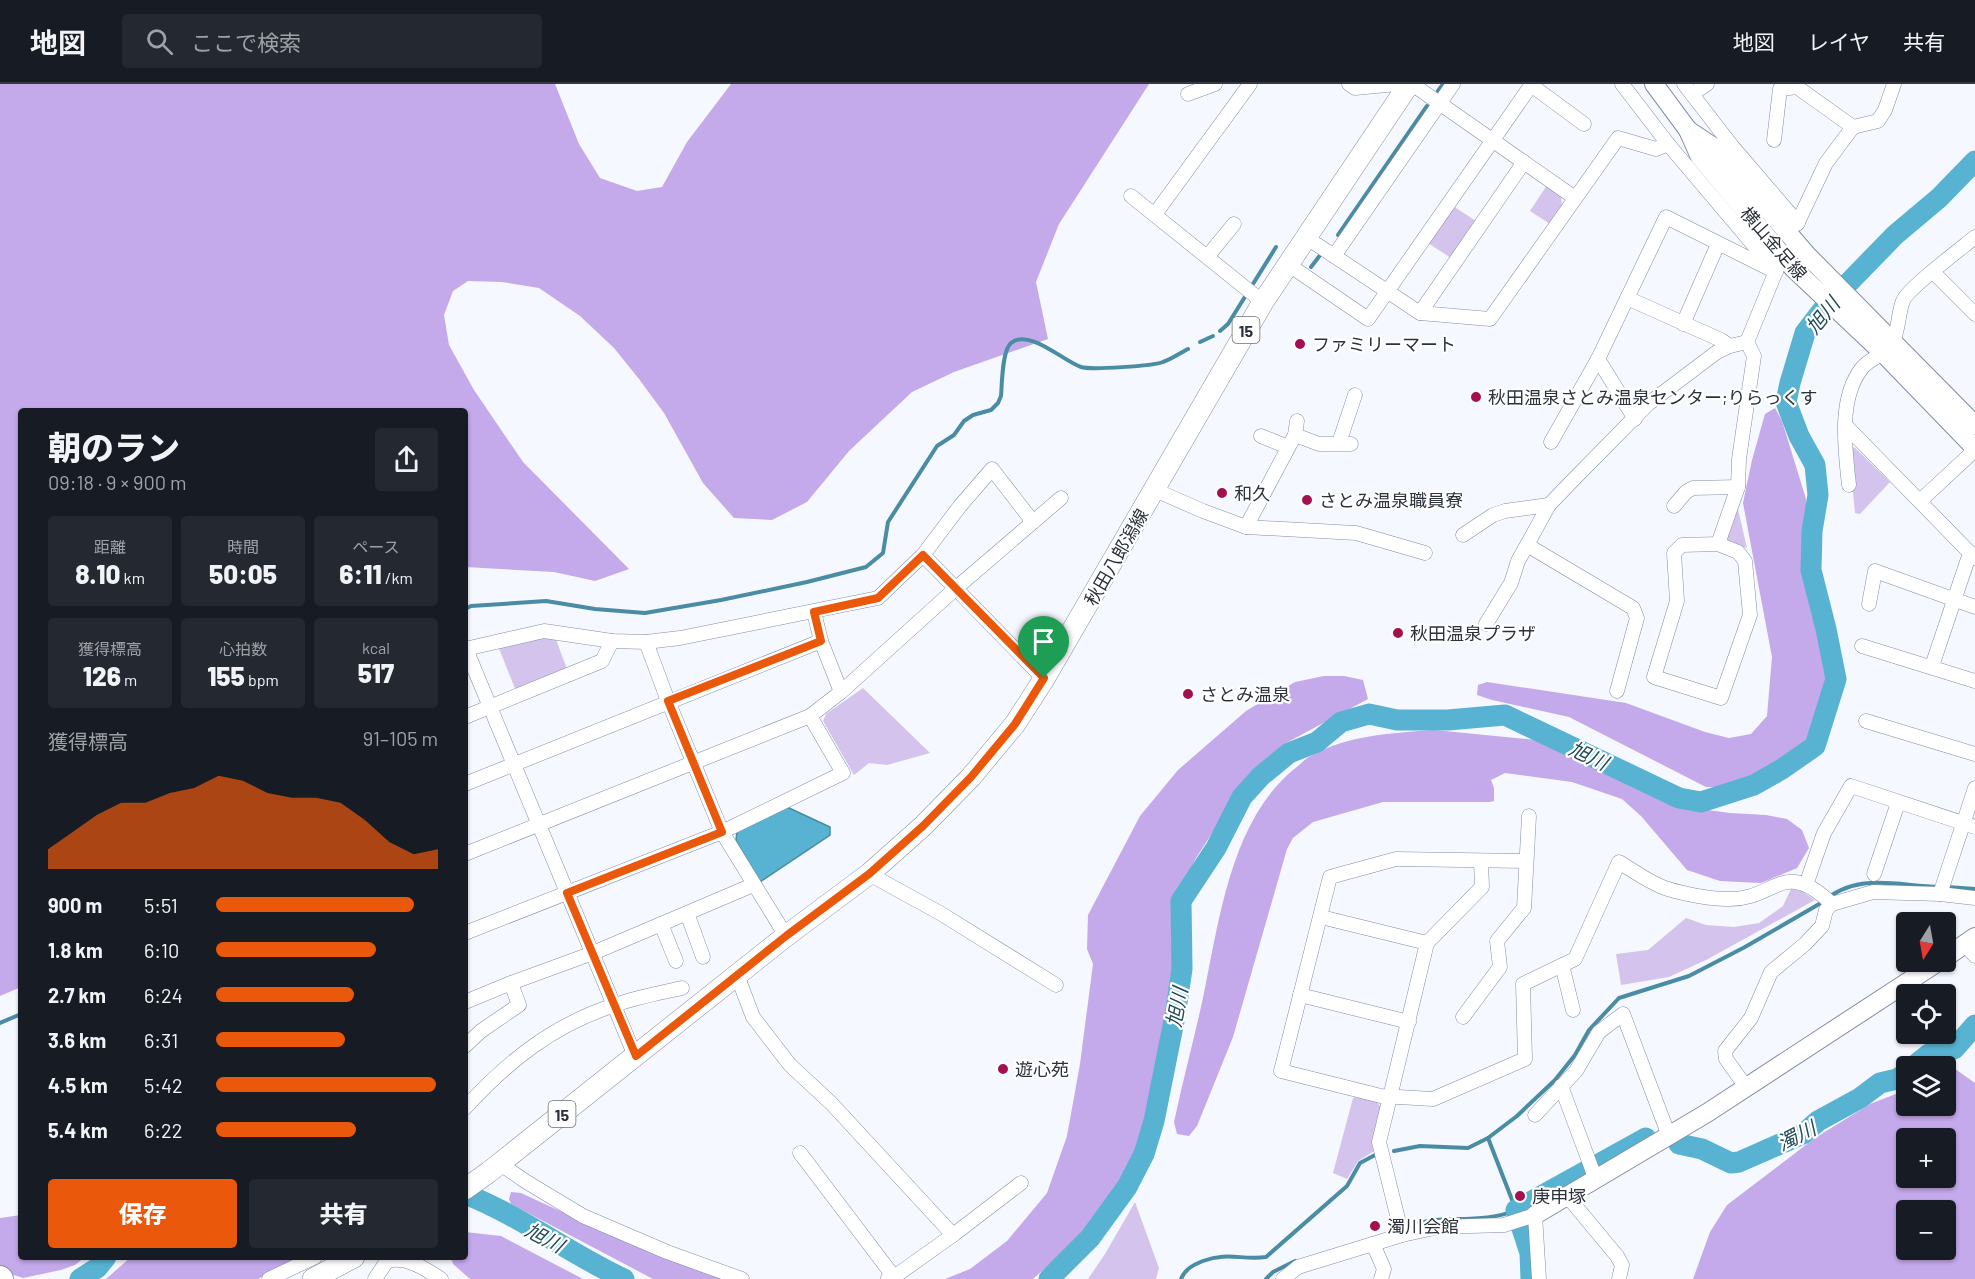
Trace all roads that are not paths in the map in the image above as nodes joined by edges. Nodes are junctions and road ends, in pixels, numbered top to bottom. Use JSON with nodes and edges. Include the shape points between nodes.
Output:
{"nodes":[{"id":1,"x":1215,"y":84,"type":"edge"},
{"id":2,"x":1250,"y":84,"type":"edge"},
{"id":3,"x":1349,"y":84,"type":"edge"},
{"id":4,"x":1397,"y":84,"type":"edge"},
{"id":5,"x":1410,"y":84,"type":"edge"},
{"id":6,"x":1453,"y":84,"type":"edge"},
{"id":7,"x":1622,"y":84,"type":"edge"},
{"id":8,"x":1654,"y":84,"type":"edge"},
{"id":9,"x":1707,"y":84,"type":"edge"},
{"id":10,"x":1894,"y":84,"type":"edge"},
{"id":11,"x":1532,"y":85,"type":"edge"},
{"id":12,"x":1798,"y":86,"type":"edge"},
{"id":13,"x":1688,"y":89,"type":"edge"},
{"id":14,"x":1188,"y":94,"type":"dead end"},
{"id":15,"x":1440,"y":103,"type":"junction"},
{"id":16,"x":1584,"y":124,"type":"dead end"},
{"id":17,"x":1853,"y":127,"type":"junction"},
{"id":18,"x":1688,"y":130,"type":"junction"},
{"id":19,"x":1493,"y":140,"type":"junction"},
{"id":20,"x":1774,"y":140,"type":"dead end"},
{"id":21,"x":1668,"y":144,"type":"junction"},
{"id":22,"x":1524,"y":162,"type":"junction"},
{"id":23,"x":1131,"y":196,"type":"dead end"},
{"id":24,"x":1575,"y":198,"type":"junction"},
{"id":25,"x":1155,"y":214,"type":"junction"},
{"id":26,"x":1233,"y":224,"type":"dead end"},
{"id":27,"x":1975,"y":237,"type":"edge"},
{"id":28,"x":1307,"y":238,"type":"junction"},
{"id":29,"x":1718,"y":244,"type":"junction"},
{"id":30,"x":1334,"y":256,"type":"junction"},
{"id":31,"x":1207,"y":257,"type":"junction"},
{"id":32,"x":1288,"y":265,"type":"junction"},
{"id":33,"x":1783,"y":269,"type":"junction"},
{"id":34,"x":1933,"y":272,"type":"junction"},
{"id":35,"x":1388,"y":293,"type":"junction"},
{"id":36,"x":1253,"y":295,"type":"junction"},
{"id":37,"x":1627,"y":298,"type":"junction"},
{"id":38,"x":1420,"y":313,"type":"junction"},
{"id":39,"x":1975,"y":314,"type":"edge"},
{"id":40,"x":1683,"y":324,"type":"junction"},
{"id":41,"x":1747,"y":342,"type":"junction"},
{"id":42,"x":1730,"y":346,"type":"junction"},
{"id":43,"x":1888,"y":348,"type":"junction"},
{"id":44,"x":1598,"y":359,"type":"junction"},
{"id":45,"x":1355,"y":395,"type":"dead end"},
{"id":46,"x":1635,"y":419,"type":"junction"},
{"id":47,"x":1974,"y":421,"type":"edge"},
{"id":48,"x":1846,"y":426,"type":"junction"},
{"id":49,"x":1293,"y":434,"type":"junction"},
{"id":50,"x":1260,"y":436,"type":"dead end"},
{"id":51,"x":1551,"y":442,"type":"dead end"},
{"id":52,"x":1975,"y":449,"type":"edge"},
{"id":53,"x":1849,"y":484,"type":"dead end"},
{"id":54,"x":1738,"y":486,"type":"junction"},
{"id":55,"x":1155,"y":490,"type":"junction"},
{"id":56,"x":1061,"y":498,"type":"dead end"},
{"id":57,"x":1920,"y":501,"type":"junction"},
{"id":58,"x":1549,"y":505,"type":"junction"},
{"id":59,"x":1674,"y":506,"type":"dead end"},
{"id":60,"x":1033,"y":522,"type":"junction"},
{"id":61,"x":1246,"y":527,"type":"junction"},
{"id":62,"x":1463,"y":535,"type":"dead end"},
{"id":63,"x":1718,"y":544,"type":"junction"},
{"id":64,"x":1527,"y":545,"type":"junction"},
{"id":65,"x":1425,"y":554,"type":"dead end"},
{"id":66,"x":923,"y":555,"type":"junction"},
{"id":67,"x":1973,"y":555,"type":"edge"},
{"id":68,"x":955,"y":589,"type":"junction"},
{"id":69,"x":1954,"y":599,"type":"junction"},
{"id":70,"x":1869,"y":604,"type":"dead end"},
{"id":71,"x":1975,"y":607,"type":"edge"},
{"id":72,"x":814,"y":612,"type":"junction"},
{"id":73,"x":1486,"y":624,"type":"dead end"},
{"id":74,"x":612,"y":641,"type":"junction"},
{"id":75,"x":821,"y":641,"type":"junction"},
{"id":76,"x":646,"y":642,"type":"junction"},
{"id":77,"x":1862,"y":646,"type":"dead end"},
{"id":78,"x":468,"y":649,"type":"edge"},
{"id":79,"x":468,"y":654,"type":"edge"},
{"id":80,"x":1932,"y":666,"type":"junction"},
{"id":81,"x":1044,"y":678,"type":"junction"},
{"id":82,"x":1975,"y":681,"type":"edge"},
{"id":83,"x":1617,"y":691,"type":"dead end"},
{"id":84,"x":841,"y":692,"type":"junction"},
{"id":85,"x":668,"y":701,"type":"junction"},
{"id":86,"x":490,"y":707,"type":"junction"},
{"id":87,"x":468,"y":716,"type":"edge"},
{"id":88,"x":810,"y":716,"type":"junction"},
{"id":89,"x":1866,"y":721,"type":"dead end"},
{"id":90,"x":1975,"y":754,"type":"edge"},
{"id":91,"x":693,"y":763,"type":"junction"},
{"id":92,"x":514,"y":764,"type":"junction"},
{"id":93,"x":468,"y":783,"type":"edge"},
{"id":94,"x":1975,"y":788,"type":"edge"},
{"id":95,"x":1898,"y":802,"type":"junction"},
{"id":96,"x":1529,"y":816,"type":"dead end"},
{"id":97,"x":538,"y":824,"type":"junction"},
{"id":98,"x":1969,"y":825,"type":"edge"},
{"id":99,"x":722,"y":832,"type":"junction"},
{"id":100,"x":468,"y":853,"type":"edge"},
{"id":101,"x":1481,"y":861,"type":"junction"},
{"id":102,"x":1526,"y":861,"type":"junction"},
{"id":103,"x":869,"y":874,"type":"junction"},
{"id":104,"x":1875,"y":874,"type":"dead end"},
{"id":105,"x":753,"y":885,"type":"junction"},
{"id":106,"x":1806,"y":885,"type":"junction"},
{"id":107,"x":1941,"y":889,"type":"junction"},
{"id":108,"x":567,"y":893,"type":"junction"},
{"id":109,"x":1975,"y":898,"type":"edge"},
{"id":110,"x":1828,"y":900,"type":"junction"},
{"id":111,"x":687,"y":913,"type":"junction"},
{"id":112,"x":1321,"y":917,"type":"junction"},
{"id":113,"x":661,"y":924,"type":"junction"},
{"id":114,"x":468,"y":932,"type":"edge"},
{"id":115,"x":786,"y":936,"type":"junction"},
{"id":116,"x":1427,"y":943,"type":"junction"},
{"id":117,"x":1972,"y":946,"type":"edge"},
{"id":118,"x":592,"y":953,"type":"junction"},
{"id":119,"x":1956,"y":953,"type":"edge"},
{"id":120,"x":703,"y":957,"type":"dead end"},
{"id":121,"x":676,"y":961,"type":"dead end"},
{"id":122,"x":1562,"y":965,"type":"junction"},
{"id":123,"x":1923,"y":972,"type":"edge"},
{"id":124,"x":737,"y":975,"type":"junction"},
{"id":125,"x":511,"y":983,"type":"junction"},
{"id":126,"x":1056,"y":985,"type":"dead end"},
{"id":127,"x":682,"y":988,"type":"dead end"},
{"id":128,"x":1300,"y":995,"type":"junction"},
{"id":129,"x":468,"y":1001,"type":"edge"},
{"id":130,"x":614,"y":1005,"type":"junction"},
{"id":131,"x":1573,"y":1010,"type":"dead end"},
{"id":132,"x":1463,"y":1017,"type":"dead end"},
{"id":133,"x":1409,"y":1022,"type":"junction"},
{"id":134,"x":468,"y":1043,"type":"edge"},
{"id":135,"x":636,"y":1056,"type":"junction"},
{"id":136,"x":1561,"y":1086,"type":"junction"},
{"id":137,"x":1746,"y":1087,"type":"junction"},
{"id":138,"x":1390,"y":1097,"type":"junction"},
{"id":139,"x":468,"y":1105,"type":"edge"},
{"id":140,"x":1535,"y":1115,"type":"dead end"},
{"id":141,"x":1669,"y":1136,"type":"junction"},
{"id":142,"x":800,"y":1153,"type":"dead end"},
{"id":143,"x":494,"y":1167,"type":"junction"},
{"id":144,"x":1593,"y":1173,"type":"junction"},
{"id":145,"x":1021,"y":1183,"type":"dead end"},
{"id":146,"x":468,"y":1187,"type":"edge"},
{"id":147,"x":1568,"y":1197,"type":"junction"},
{"id":148,"x":1525,"y":1219,"type":"junction"},
{"id":149,"x":953,"y":1235,"type":"junction"},
{"id":150,"x":1402,"y":1235,"type":"junction"},
{"id":151,"x":1373,"y":1244,"type":"junction"},
{"id":152,"x":309,"y":1260,"type":"edge"},
{"id":153,"x":351,"y":1260,"type":"edge"},
{"id":154,"x":391,"y":1260,"type":"edge"},
{"id":155,"x":404,"y":1260,"type":"edge"},
{"id":156,"x":337,"y":1274,"type":"edge"},
{"id":157,"x":890,"y":1278,"type":"edge"},
{"id":158,"x":269,"y":1279,"type":"edge"},
{"id":159,"x":313,"y":1279,"type":"edge"},
{"id":160,"x":375,"y":1279,"type":"edge"},
{"id":161,"x":441,"y":1279,"type":"edge"},
{"id":162,"x":742,"y":1279,"type":"edge"},
{"id":163,"x":1283,"y":1279,"type":"edge"},
{"id":164,"x":1382,"y":1279,"type":"edge"},
{"id":165,"x":1539,"y":1279,"type":"edge"},
{"id":166,"x":1619,"y":1279,"type":"edge"}],
"edges":[{"from":1,"to":14,"type":"street"},
{"from":2,"to":25,"type":"street"},
{"from":3,"to":4,"type":"street","via":[[1355,88]]},
{"from":5,"to":15,"type":"street"},
{"from":5,"to":28,"type":"main road","name":"秋田八郎潟線","number":"15"},
{"from":6,"to":15,"type":"street"},
{"from":7,"to":21,"type":"street"},
{"from":8,"to":18,"type":"street","name":"横山金足線"},
{"from":9,"to":13,"type":"street"},
{"from":10,"to":17,"type":"street","via":[[1878,121]]},
{"from":11,"to":16,"type":"street"},
{"from":11,"to":19,"type":"street"},
{"from":12,"to":17,"type":"street"},
{"from":12,"to":20,"type":"street","via":[[1780,89]]},
{"from":13,"to":17,"type":"street","via":[[1798,224],[1826,163]]},
{"from":15,"to":19,"type":"street"},
{"from":15,"to":30,"type":"street"},
{"from":18,"to":33,"type":"street","name":"横山金足線","via":[[1700,157]]},
{"from":18,"to":43,"type":"street","name":"横山金足線","via":[[1715,148]]},
{"from":19,"to":22,"type":"street"},
{"from":19,"to":35,"type":"street"},
{"from":21,"to":24,"type":"street","via":[[1656,149],[1617,138]]},
{"from":21,"to":33,"type":"street"},
{"from":22,"to":24,"type":"street"},
{"from":22,"to":38,"type":"street"},
{"from":23,"to":25,"type":"street"},
{"from":24,"to":38,"type":"street","via":[[1490,319]]},
{"from":25,"to":31,"type":"street"},
{"from":26,"to":31,"type":"street"},
{"from":27,"to":34,"type":"street"},
{"from":28,"to":30,"type":"street"},
{"from":28,"to":32,"type":"main road","name":"秋田八郎潟線","number":"15"},
{"from":29,"to":33,"type":"street"},
{"from":29,"to":37,"type":"street","via":[[1666,217]]},
{"from":29,"to":40,"type":"street"},
{"from":30,"to":35,"type":"street"},
{"from":31,"to":36,"type":"street"},
{"from":32,"to":35,"type":"street","via":[[1368,319]]},
{"from":32,"to":36,"type":"main road","name":"秋田八郎潟線","number":"15"},
{"from":33,"to":41,"type":"street"},
{"from":33,"to":43,"type":"street","name":"横山金足線","via":[[1867,339]]},
{"from":34,"to":39,"type":"street"},
{"from":34,"to":43,"type":"street","via":[[1903,298]]},
{"from":35,"to":38,"type":"street"},
{"from":36,"to":55,"type":"main road","name":"秋田八郎潟線","number":"15"},
{"from":37,"to":40,"type":"street"},
{"from":37,"to":44,"type":"street"},
{"from":40,"to":42,"type":"street"},
{"from":41,"to":42,"type":"street"},
{"from":41,"to":54,"type":"street","via":[[1754,356]]},
{"from":42,"to":46,"type":"street","via":[[1658,397]]},
{"from":43,"to":47,"type":"street","name":"横山金足線"},
{"from":43,"to":48,"type":"street","via":[[1863,366],[1852,383]]},
{"from":43,"to":52,"type":"street","name":"横山金足線"},
{"from":44,"to":46,"type":"street"},
{"from":44,"to":51,"type":"street"},
{"from":45,"to":49,"type":"street","via":[[1345,444],[1319,444]]},
{"from":46,"to":58,"type":"street"},
{"from":48,"to":53,"type":"street"},
{"from":48,"to":57,"type":"street"},
{"from":49,"to":50,"type":"street"},
{"from":49,"to":61,"type":"street"},
{"from":52,"to":57,"type":"street"},
{"from":54,"to":59,"type":"street","via":[[1693,488]]},
{"from":54,"to":63,"type":"street"},
{"from":55,"to":61,"type":"street"},
{"from":55,"to":81,"type":"main road","name":"秋田八郎潟線","number":"15"},
{"from":56,"to":60,"type":"street"},
{"from":57,"to":67,"type":"street"},
{"from":58,"to":62,"type":"street","via":[[1493,515]]},
{"from":58,"to":64,"type":"street"},
{"from":60,"to":66,"type":"street","via":[[992,469]]},
{"from":60,"to":68,"type":"street"},
{"from":61,"to":65,"type":"street","via":[[1356,533]]},
{"from":63,"to":63,"type":"street","via":[[1682,545],[1674,553],[1677,601],[1654,676],[1721,698],[1750,615],[1745,561],[1738,552]]},
{"from":64,"to":73,"type":"street","via":[[1511,583]]},
{"from":64,"to":83,"type":"street","via":[[1633,608],[1637,618]]},
{"from":66,"to":68,"type":"street"},
{"from":66,"to":72,"type":"street","via":[[878,598]]},
{"from":67,"to":69,"type":"street"},
{"from":68,"to":81,"type":"street"},
{"from":68,"to":84,"type":"street"},
{"from":69,"to":70,"type":"street","via":[[1875,571]]},
{"from":69,"to":71,"type":"street"},
{"from":69,"to":80,"type":"street"},
{"from":72,"to":75,"type":"street"},
{"from":72,"to":76,"type":"street","via":[[680,639]]},
{"from":74,"to":76,"type":"street"},
{"from":74,"to":78,"type":"street","via":[[544,631]]},
{"from":74,"to":86,"type":"street","via":[[602,661]]},
{"from":75,"to":84,"type":"street"},
{"from":75,"to":85,"type":"street"},
{"from":76,"to":85,"type":"street"},
{"from":77,"to":80,"type":"street"},
{"from":79,"to":86,"type":"street"},
{"from":80,"to":82,"type":"street"},
{"from":81,"to":103,"type":"main road","name":"秋田八郎潟線","number":"15","via":[[1015,724],[971,777]]},
{"from":84,"to":88,"type":"street"},
{"from":85,"to":91,"type":"street"},
{"from":85,"to":92,"type":"street"},
{"from":86,"to":87,"type":"street"},
{"from":86,"to":92,"type":"street"},
{"from":88,"to":91,"type":"street"},
{"from":88,"to":99,"type":"street","via":[[843,773]]},
{"from":89,"to":90,"type":"street"},
{"from":91,"to":97,"type":"street"},
{"from":91,"to":99,"type":"street"},
{"from":92,"to":93,"type":"street"},
{"from":92,"to":97,"type":"street"},
{"from":94,"to":98,"type":"street"},
{"from":95,"to":98,"type":"street"},
{"from":95,"to":104,"type":"street"},
{"from":95,"to":106,"type":"street","via":[[1851,786],[1824,833]]},
{"from":96,"to":102,"type":"street"},
{"from":97,"to":100,"type":"street"},
{"from":97,"to":108,"type":"street"},
{"from":98,"to":107,"type":"street"},
{"from":99,"to":105,"type":"street"},
{"from":99,"to":108,"type":"street"},
{"from":101,"to":102,"type":"street"},
{"from":101,"to":112,"type":"street","via":[[1395,859],[1330,877]]},
{"from":101,"to":116,"type":"street","via":[[1482,888]]},
{"from":102,"to":132,"type":"street","via":[[1524,908],[1497,941],[1500,968]]},
{"from":103,"to":115,"type":"main road","name":"秋田八郎潟線","number":"15"},
{"from":103,"to":126,"type":"street"},
{"from":105,"to":111,"type":"street"},
{"from":105,"to":115,"type":"street"},
{"from":106,"to":110,"type":"street"},
{"from":106,"to":122,"type":"street","via":[[1791,880],[1751,896],[1728,899],[1666,888],[1619,862],[1575,959]]},
{"from":107,"to":109,"type":"street"},
{"from":107,"to":110,"type":"street","via":[[1873,892]]},
{"from":108,"to":114,"type":"street"},
{"from":108,"to":118,"type":"street"},
{"from":110,"to":137,"type":"street","via":[[1822,926],[1771,972],[1751,1018],[1725,1051],[1726,1059]]},
{"from":111,"to":113,"type":"street"},
{"from":111,"to":120,"type":"street"},
{"from":112,"to":116,"type":"street"},
{"from":112,"to":128,"type":"street"},
{"from":113,"to":118,"type":"street"},
{"from":113,"to":121,"type":"street"},
{"from":115,"to":124,"type":"main road","name":"秋田八郎潟線","number":"15"},
{"from":116,"to":133,"type":"street"},
{"from":117,"to":119,"type":"street"},
{"from":118,"to":125,"type":"street"},
{"from":118,"to":130,"type":"street"},
{"from":122,"to":131,"type":"street"},
{"from":122,"to":138,"type":"street","via":[[1523,984],[1525,1059],[1433,1099]]},
{"from":123,"to":137,"type":"street"},
{"from":124,"to":135,"type":"main road","name":"秋田八郎潟線","number":"15"},
{"from":124,"to":149,"type":"street","via":[[753,1017],[790,1065],[831,1103]]},
{"from":125,"to":129,"type":"street"},
{"from":125,"to":134,"type":"street","via":[[519,1005]]},
{"from":127,"to":130,"type":"street"},
{"from":128,"to":133,"type":"street"},
{"from":128,"to":138,"type":"street","via":[[1281,1071]]},
{"from":130,"to":135,"type":"street"},
{"from":130,"to":139,"type":"street","via":[[561,1027],[514,1059]]},
{"from":133,"to":138,"type":"street"},
{"from":135,"to":143,"type":"main road","name":"秋田八郎潟線","number":"15"},
{"from":136,"to":140,"type":"street"},
{"from":136,"to":141,"type":"street","via":[[1576,1071],[1599,1032],[1623,1014]]},
{"from":136,"to":144,"type":"street"},
{"from":137,"to":141,"type":"street"},
{"from":138,"to":150,"type":"street","via":[[1379,1142]]},
{"from":141,"to":144,"type":"street"},
{"from":142,"to":157,"type":"street"},
{"from":143,"to":146,"type":"main road","name":"秋田八郎潟線","number":"15"},
{"from":143,"to":162,"type":"street","via":[[583,1216]]},
{"from":144,"to":147,"type":"street"},
{"from":145,"to":149,"type":"street"},
{"from":147,"to":148,"type":"street"},
{"from":147,"to":166,"type":"street","via":[[1617,1256],[1622,1265]]},
{"from":148,"to":150,"type":"street","via":[[1504,1225],[1439,1227]]},
{"from":148,"to":165,"type":"street"},
{"from":149,"to":157,"type":"street"},
{"from":150,"to":151,"type":"street"},
{"from":151,"to":163,"type":"street","via":[[1298,1267]]},
{"from":151,"to":164,"type":"street","via":[[1384,1269]]},
{"from":152,"to":158,"type":"street"},
{"from":153,"to":156,"type":"main road"},
{"from":154,"to":160,"type":"street"},
{"from":155,"to":161,"type":"street"},
{"from":156,"to":159,"type":"main road"}]}
